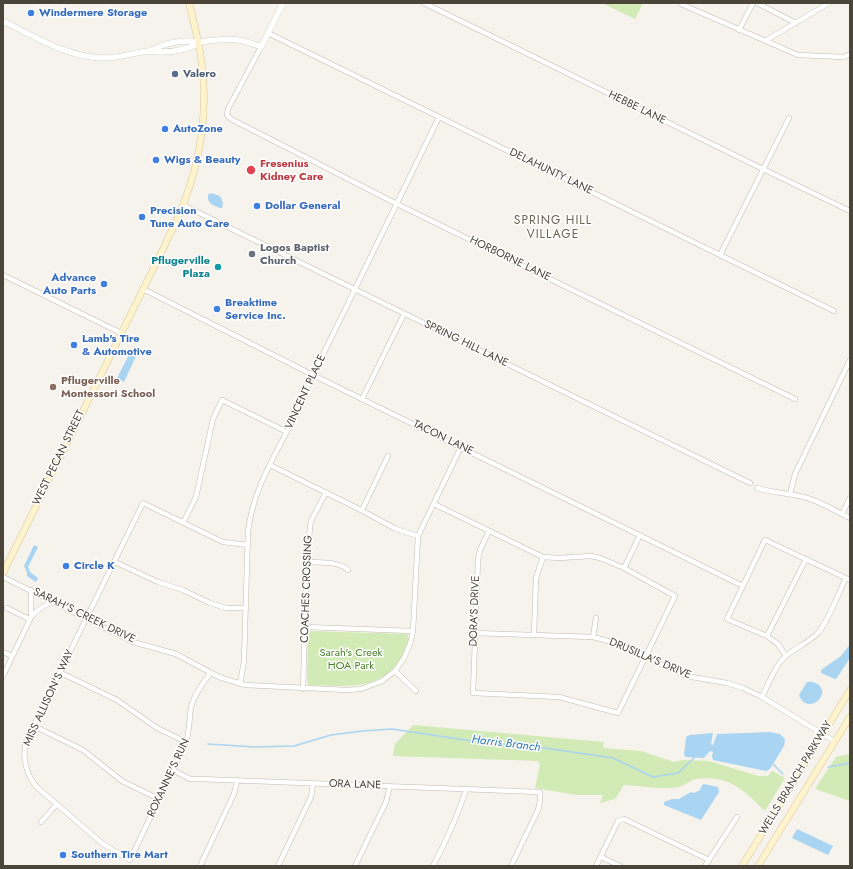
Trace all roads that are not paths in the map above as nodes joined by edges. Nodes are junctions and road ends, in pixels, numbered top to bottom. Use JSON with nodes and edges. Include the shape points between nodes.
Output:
{"nodes":[{"id":1,"x":189,"y":3,"type":"edge"},
{"id":2,"x":283,"y":3,"type":"edge"},
{"id":3,"x":424,"y":3,"type":"edge"},
{"id":4,"x":681,"y":3,"type":"edge"},
{"id":5,"x":753,"y":3,"type":"edge"},
{"id":6,"x":756,"y":3,"type":"edge"},
{"id":7,"x":829,"y":3,"type":"edge"},
{"id":8,"x":3,"y":21,"type":"edge"},
{"id":9,"x":796,"y":23,"type":"junction"},
{"id":10,"x":739,"y":30,"type":"junction"},
{"id":11,"x":268,"y":33,"type":"junction"},
{"id":12,"x":765,"y":41,"type":"junction"},
{"id":13,"x":199,"y":42,"type":"junction"},
{"id":14,"x":261,"y":47,"type":"junction"},
{"id":15,"x":850,"y":54,"type":"edge"},
{"id":16,"x":439,"y":117,"type":"junction"},
{"id":17,"x":789,"y":118,"type":"dead end"},
{"id":18,"x":763,"y":169,"type":"junction"},
{"id":19,"x":397,"y":204,"type":"junction"},
{"id":20,"x":183,"y":205,"type":"junction"},
{"id":21,"x":850,"y":211,"type":"edge"},
{"id":22,"x":720,"y":255,"type":"junction"},
{"id":23,"x":3,"y":275,"type":"edge"},
{"id":24,"x":143,"y":289,"type":"junction"},
{"id":25,"x":355,"y":289,"type":"junction"},
{"id":26,"x":834,"y":311,"type":"dead end"},
{"id":27,"x":404,"y":314,"type":"junction"},
{"id":28,"x":121,"y":333,"type":"junction"},
{"id":29,"x":850,"y":360,"type":"edge"},
{"id":30,"x":313,"y":375,"type":"junction"},
{"id":31,"x":362,"y":399,"type":"junction"},
{"id":32,"x":795,"y":399,"type":"dead end"},
{"id":33,"x":287,"y":432,"type":"junction"},
{"id":34,"x":461,"y":447,"type":"junction"},
{"id":35,"x":388,"y":456,"type":"dead end"},
{"id":36,"x":270,"y":465,"type":"junction"},
{"id":37,"x":750,"y":483,"type":"dead end"},
{"id":38,"x":758,"y":488,"type":"dead end"},
{"id":39,"x":326,"y":492,"type":"junction"},
{"id":40,"x":790,"y":494,"type":"junction"},
{"id":41,"x":850,"y":498,"type":"edge"},
{"id":42,"x":434,"y":504,"type":"junction"},
{"id":43,"x":362,"y":510,"type":"junction"},
{"id":44,"x":842,"y":514,"type":"junction"},
{"id":45,"x":850,"y":518,"type":"edge"},
{"id":46,"x":183,"y":523,"type":"junction"},
{"id":47,"x":489,"y":531,"type":"junction"},
{"id":48,"x":640,"y":535,"type":"junction"},
{"id":49,"x":418,"y":536,"type":"junction"},
{"id":50,"x":248,"y":545,"type":"junction"},
{"id":51,"x":543,"y":557,"type":"junction"},
{"id":52,"x":806,"y":559,"type":"junction"},
{"id":53,"x":115,"y":562,"type":"junction"},
{"id":54,"x":307,"y":562,"type":"junction"},
{"id":55,"x":624,"y":568,"type":"junction"},
{"id":56,"x":348,"y":570,"type":"dead end"},
{"id":57,"x":3,"y":573,"type":"edge"},
{"id":58,"x":3,"y":577,"type":"edge"},
{"id":59,"x":848,"y":579,"type":"edge"},
{"id":60,"x":743,"y":586,"type":"junction"},
{"id":61,"x":31,"y":590,"type":"junction"},
{"id":62,"x":53,"y":602,"type":"junction"},
{"id":63,"x":7,"y":608,"type":"dead end"},
{"id":64,"x":246,"y":608,"type":"junction"},
{"id":65,"x":30,"y":618,"type":"junction"},
{"id":66,"x":596,"y":618,"type":"dead end"},
{"id":67,"x":87,"y":619,"type":"junction"},
{"id":68,"x":305,"y":627,"type":"junction"},
{"id":69,"x":413,"y":631,"type":"junction"},
{"id":70,"x":474,"y":633,"type":"junction"},
{"id":71,"x":534,"y":635,"type":"junction"},
{"id":72,"x":767,"y":636,"type":"junction"},
{"id":73,"x":593,"y":637,"type":"junction"},
{"id":74,"x":3,"y":652,"type":"edge"},
{"id":75,"x":12,"y":656,"type":"junction"},
{"id":76,"x":786,"y":656,"type":"junction"},
{"id":77,"x":646,"y":657,"type":"junction"},
{"id":78,"x":395,"y":671,"type":"junction"},
{"id":79,"x":61,"y":673,"type":"junction"},
{"id":80,"x":210,"y":673,"type":"junction"},
{"id":81,"x":3,"y":676,"type":"edge"},
{"id":82,"x":240,"y":684,"type":"junction"},
{"id":83,"x":303,"y":688,"type":"junction"},
{"id":84,"x":850,"y":690,"type":"edge"},
{"id":85,"x":416,"y":691,"type":"dead end"},
{"id":86,"x":762,"y":697,"type":"junction"},
{"id":87,"x":850,"y":717,"type":"edge"},
{"id":88,"x":34,"y":726,"type":"junction"},
{"id":89,"x":822,"y":734,"type":"junction"},
{"id":90,"x":834,"y":741,"type":"junction"},
{"id":91,"x":186,"y":742,"type":"junction"},
{"id":92,"x":173,"y":770,"type":"junction"},
{"id":93,"x":237,"y":781,"type":"junction"},
{"id":94,"x":313,"y":784,"type":"junction"},
{"id":95,"x":390,"y":786,"type":"junction"},
{"id":96,"x":466,"y":789,"type":"junction"},
{"id":97,"x":159,"y":799,"type":"junction"},
{"id":98,"x":57,"y":804,"type":"junction"},
{"id":99,"x":736,"y":817,"type":"dead end"},
{"id":100,"x":41,"y":822,"type":"dead end"},
{"id":101,"x":601,"y":857,"type":"junction"},
{"id":102,"x":130,"y":860,"type":"joint"},
{"id":103,"x":709,"y":860,"type":"junction"},
{"id":104,"x":200,"y":866,"type":"edge"},
{"id":105,"x":278,"y":866,"type":"edge"},
{"id":106,"x":355,"y":866,"type":"edge"},
{"id":107,"x":433,"y":866,"type":"edge"},
{"id":108,"x":511,"y":866,"type":"edge"},
{"id":109,"x":596,"y":866,"type":"edge"},
{"id":110,"x":620,"y":866,"type":"edge"},
{"id":111,"x":705,"y":866,"type":"edge"},
{"id":112,"x":742,"y":866,"type":"edge"},
{"id":113,"x":758,"y":866,"type":"edge"}],
"edges":[{"from":1,"to":13,"type":"main road","name":"WEST PECAN STREET"},
{"from":2,"to":11,"type":"street"},
{"from":3,"to":18,"type":"street","name":"HEBBE LANE"},
{"from":4,"to":10,"type":"street"},
{"from":5,"to":10,"type":"street"},
{"from":6,"to":9,"type":"street"},
{"from":7,"to":9,"type":"street"},
{"from":8,"to":13,"type":"street","via":[[62,50],[104,58],[150,51],[160,45]]},
{"from":9,"to":12,"type":"street"},
{"from":10,"to":12,"type":"street"},
{"from":11,"to":14,"type":"street"},
{"from":11,"to":16,"type":"street","name":"DELAHUNTY LANE"},
{"from":12,"to":15,"type":"street","via":[[798,55],[844,57]]},
{"from":13,"to":14,"type":"street","via":[[235,39]]},
{"from":13,"to":20,"type":"main road","name":"WEST PECAN STREET","via":[[204,89],[203,116],[198,155]]},
{"from":14,"to":19,"type":"street","name":"HORBORNE LANE","via":[[228,108],[227,115],[230,120]]},
{"from":16,"to":19,"type":"street","name":"VINCENT PLACE"},
{"from":16,"to":22,"type":"street","name":"DELAHUNTY LANE"},
{"from":17,"to":18,"type":"street"},
{"from":18,"to":21,"type":"street","name":"HEBBE LANE"},
{"from":18,"to":22,"type":"street"},
{"from":19,"to":25,"type":"street","name":"VINCENT PLACE"},
{"from":19,"to":32,"type":"street","name":"HORBORNE LANE"},
{"from":20,"to":24,"type":"main road","name":"WEST PECAN STREET"},
{"from":20,"to":25,"type":"street","name":"SPRING HILL LANE"},
{"from":22,"to":26,"type":"street","name":"DELAHUNTY LANE"},
{"from":23,"to":28,"type":"street"},
{"from":24,"to":28,"type":"main road","name":"WEST PECAN STREET"},
{"from":24,"to":30,"type":"street","name":"TACON LANE"},
{"from":25,"to":27,"type":"street","name":"SPRING HILL LANE"},
{"from":25,"to":30,"type":"street","name":"VINCENT PLACE"},
{"from":27,"to":31,"type":"street"},
{"from":27,"to":37,"type":"street","name":"SPRING HILL LANE"},
{"from":28,"to":57,"type":"main road","name":"WEST PECAN STREET"},
{"from":29,"to":40,"type":"street","via":[[795,474]]},
{"from":30,"to":31,"type":"street","name":"TACON LANE"},
{"from":30,"to":33,"type":"street","name":"VINCENT PLACE"},
{"from":31,"to":34,"type":"street","name":"TACON LANE"},
{"from":33,"to":36,"type":"street","name":"VINCENT PLACE"},
{"from":33,"to":46,"type":"street","via":[[222,400],[213,419],[196,497]]},
{"from":34,"to":42,"type":"street","name":"SARAH'S CREEK DRIVE"},
{"from":34,"to":48,"type":"street","name":"TACON LANE"},
{"from":35,"to":43,"type":"street"},
{"from":36,"to":39,"type":"street"},
{"from":36,"to":50,"type":"street","name":"VINCENT PLACE","via":[[252,506]]},
{"from":38,"to":40,"type":"street"},
{"from":39,"to":43,"type":"street"},
{"from":39,"to":54,"type":"street","name":"COACHES CROSSING","via":[[310,524]]},
{"from":40,"to":44,"type":"street","via":[[813,500]]},
{"from":41,"to":44,"type":"street"},
{"from":42,"to":47,"type":"street"},
{"from":42,"to":49,"type":"street","name":"SARAH'S CREEK DRIVE"},
{"from":43,"to":49,"type":"street","via":[[396,529]]},
{"from":44,"to":45,"type":"street"},
{"from":46,"to":50,"type":"street","via":[[223,542]]},
{"from":46,"to":53,"type":"street","name":"MISS ALLISON'S WAY","via":[[143,503]]},
{"from":47,"to":51,"type":"street"},
{"from":47,"to":70,"type":"street","name":"DORA'S DRIVE","via":[[478,560]]},
{"from":48,"to":55,"type":"street"},
{"from":48,"to":60,"type":"street","name":"TACON LANE"},
{"from":49,"to":69,"type":"street","name":"SARAH'S CREEK DRIVE"},
{"from":50,"to":64,"type":"street","name":"VINCENT PLACE"},
{"from":51,"to":55,"type":"street","via":[[591,556]]},
{"from":51,"to":71,"type":"street","via":[[536,578]]},
{"from":52,"to":59,"type":"street"},
{"from":52,"to":60,"type":"street","via":[[765,540]]},
{"from":52,"to":72,"type":"street"},
{"from":53,"to":64,"type":"street","via":[[210,603],[226,608]]},
{"from":53,"to":67,"type":"street","name":"MISS ALLISON'S WAY"},
{"from":54,"to":56,"type":"street","via":[[339,564]]},
{"from":54,"to":68,"type":"street","name":"COACHES CROSSING"},
{"from":55,"to":77,"type":"street","via":[[676,596]]},
{"from":58,"to":61,"type":"street","name":"SARAH'S CREEK DRIVE"},
{"from":59,"to":76,"type":"street","via":[[818,633]]},
{"from":60,"to":72,"type":"street","via":[[727,619]]},
{"from":61,"to":62,"type":"street","name":"SARAH'S CREEK DRIVE"},
{"from":61,"to":65,"type":"street"},
{"from":62,"to":65,"type":"street","via":[[44,605]]},
{"from":62,"to":67,"type":"street","name":"SARAH'S CREEK DRIVE"},
{"from":63,"to":65,"type":"street"},
{"from":64,"to":82,"type":"street","name":"VINCENT PLACE","via":[[244,661]]},
{"from":65,"to":75,"type":"street"},
{"from":66,"to":73,"type":"street"},
{"from":67,"to":79,"type":"street","name":"MISS ALLISON'S WAY"},
{"from":67,"to":80,"type":"street","name":"SARAH'S CREEK DRIVE","via":[[133,642],[176,654]]},
{"from":68,"to":69,"type":"street"},
{"from":68,"to":83,"type":"street","name":"COACHES CROSSING"},
{"from":69,"to":78,"type":"street","name":"SARAH'S CREEK DRIVE","via":[[408,651]]},
{"from":70,"to":71,"type":"street","name":"DRUSILLA'S DRIVE"},
{"from":70,"to":77,"type":"street","name":"DORA'S DRIVE","via":[[473,693],[559,696],[618,712]]},
{"from":71,"to":73,"type":"street","name":"DRUSILLA'S DRIVE"},
{"from":72,"to":76,"type":"street","via":[[778,644]]},
{"from":73,"to":77,"type":"street","name":"DRUSILLA'S DRIVE"},
{"from":74,"to":75,"type":"street"},
{"from":75,"to":81,"type":"street"},
{"from":76,"to":86,"type":"street"},
{"from":77,"to":86,"type":"street","name":"DRUSILLA'S DRIVE","via":[[686,676],[727,683]]},
{"from":78,"to":83,"type":"street","name":"SARAH'S CREEK DRIVE","via":[[382,681],[361,689]]},
{"from":78,"to":85,"type":"street"},
{"from":79,"to":88,"type":"street","name":"MISS ALLISON'S WAY"},
{"from":79,"to":91,"type":"street","via":[[117,700],[158,728]]},
{"from":80,"to":82,"type":"street","name":"SARAH'S CREEK DRIVE"},
{"from":80,"to":91,"type":"street","name":"ROXANNE'S RUN","via":[[193,700]]},
{"from":82,"to":83,"type":"street","name":"SARAH'S CREEK DRIVE","via":[[254,687]]},
{"from":84,"to":89,"type":"main road","name":"WELLS BRANCH PARKWAY"},
{"from":86,"to":89,"type":"street","name":"DRUSILLA'S DRIVE"},
{"from":87,"to":90,"type":"main road","name":"WELLS BRANCH PARKWAY"},
{"from":88,"to":97,"type":"street","via":[[83,750],[122,781]]},
{"from":88,"to":98,"type":"street","name":"MISS ALLISON'S WAY","via":[[26,742],[24,760],[35,785]]},
{"from":89,"to":90,"type":"street","name":"DRUSILLA'S DRIVE"},
{"from":89,"to":112,"type":"main road","name":"WELLS BRANCH PARKWAY"},
{"from":90,"to":113,"type":"main road","name":"WELLS BRANCH PARKWAY"},
{"from":91,"to":92,"type":"street","name":"ROXANNE'S RUN"},
{"from":92,"to":93,"type":"street","name":"ORA LANE","via":[[190,778]]},
{"from":92,"to":97,"type":"street","name":"ROXANNE'S RUN"},
{"from":93,"to":94,"type":"street","name":"ORA LANE"},
{"from":93,"to":104,"type":"street","via":[[234,794]]},
{"from":94,"to":95,"type":"street","name":"ORA LANE"},
{"from":94,"to":105,"type":"street","via":[[311,797]]},
{"from":95,"to":96,"type":"street","name":"ORA LANE"},
{"from":95,"to":106,"type":"street","via":[[386,802]]},
{"from":96,"to":107,"type":"street","via":[[454,824]]},
{"from":96,"to":108,"type":"street","name":"ORA LANE","via":[[540,792],[538,810]]},
{"from":97,"to":102,"type":"street","name":"ROXANNE'S RUN"},
{"from":98,"to":100,"type":"street"},
{"from":98,"to":102,"type":"street","name":"MISS ALLISON'S WAY","via":[[103,844]]},
{"from":99,"to":103,"type":"street"},
{"from":101,"to":103,"type":"street","via":[[618,821],[624,819]]},
{"from":101,"to":109,"type":"street"},
{"from":101,"to":110,"type":"street"},
{"from":103,"to":111,"type":"street"}]}
